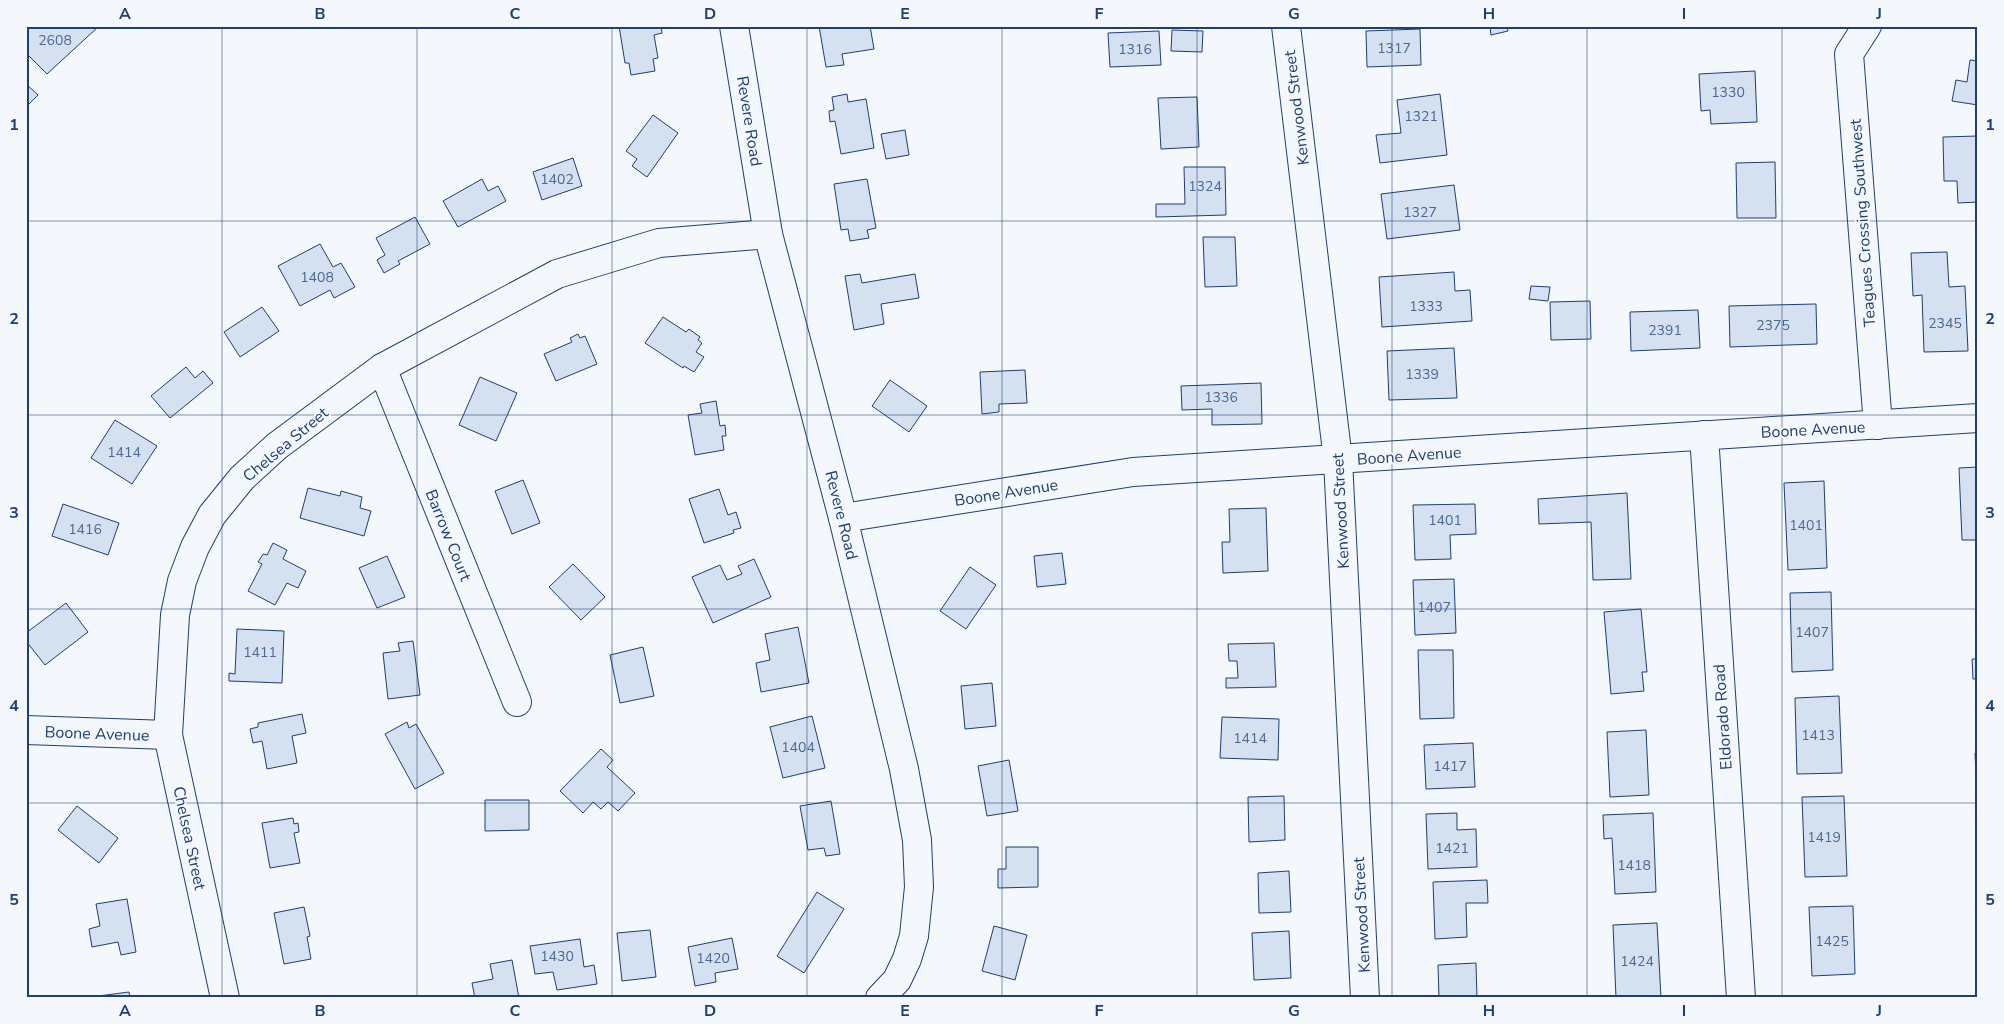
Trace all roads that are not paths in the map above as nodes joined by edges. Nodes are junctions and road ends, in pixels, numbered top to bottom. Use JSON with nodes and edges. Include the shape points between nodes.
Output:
{"nodes":[{"id":1,"x":734,"y":26,"type":"edge"},
{"id":2,"x":1286,"y":26,"type":"edge"},
{"id":3,"x":1867,"y":26,"type":"edge"},
{"id":4,"x":768,"y":234,"type":"junction"},
{"id":5,"x":382,"y":368,"type":"junction"},
{"id":6,"x":1978,"y":418,"type":"edge"},
{"id":7,"x":1878,"y":425,"type":"junction"},
{"id":8,"x":1704,"y":435,"type":"junction"},
{"id":9,"x":1338,"y":460,"type":"junction"},
{"id":10,"x":843,"y":518,"type":"junction"},
{"id":11,"x":517,"y":702,"type":"dead end"},
{"id":12,"x":26,"y":730,"type":"edge"},
{"id":13,"x":168,"y":735,"type":"junction"},
{"id":14,"x":225,"y":998,"type":"edge"},
{"id":15,"x":880,"y":998,"type":"edge"},
{"id":16,"x":1365,"y":998,"type":"edge"},
{"id":17,"x":1741,"y":998,"type":"edge"}],
"edges":[{"from":1,"to":4,"type":"street","name":"Revere Road"},
{"from":2,"to":9,"type":"street","name":"Kenwood Street"},
{"from":3,"to":7,"type":"street","name":"Teagues Crossing Southwest","via":[[1849,54]]},
{"from":4,"to":5,"type":"street","name":"Chelsea Street","via":[[659,243],[557,274]]},
{"from":4,"to":10,"type":"street","name":"Revere Road"},
{"from":5,"to":11,"type":"street","name":"Barrow Court"},
{"from":5,"to":13,"type":"street","name":"Chelsea Street","via":[[277,446],[242,478],[212,515],[194,547],[175,615]]},
{"from":6,"to":7,"type":"street","name":"Boone Avenue"},
{"from":7,"to":8,"type":"street","name":"Boone Avenue"},
{"from":8,"to":9,"type":"street","name":"Boone Avenue"},
{"from":8,"to":17,"type":"street","name":"Eldorado Road"},
{"from":9,"to":10,"type":"street","name":"Boone Avenue","via":[[1133,472]]},
{"from":9,"to":16,"type":"street","name":"Kenwood Street"},
{"from":10,"to":15,"type":"street","name":"Revere Road","via":[[904,769],[917,840],[919,887],[914,936],[897,980]]},
{"from":12,"to":13,"type":"street","name":"Boone Avenue"},
{"from":13,"to":14,"type":"street","name":"Chelsea Street"}]}
